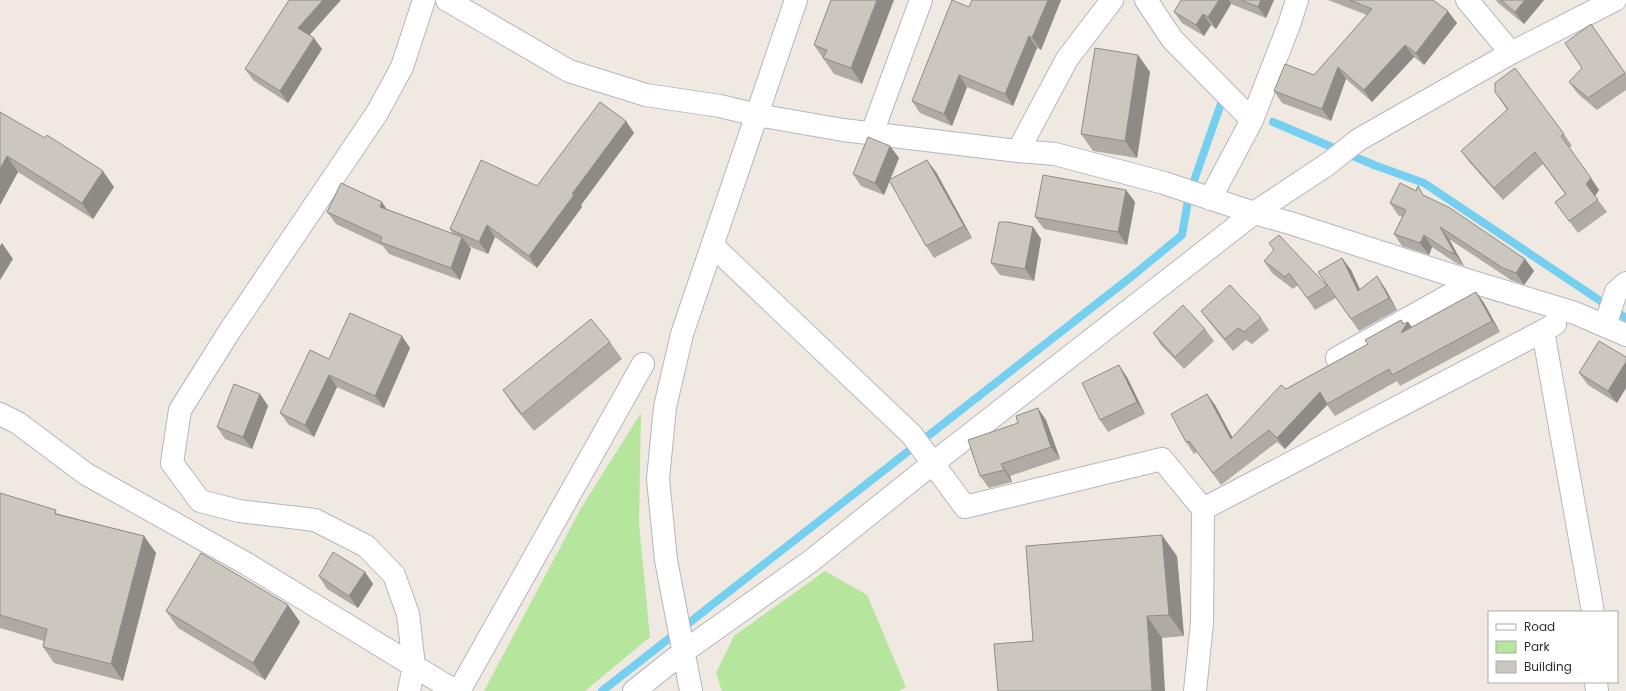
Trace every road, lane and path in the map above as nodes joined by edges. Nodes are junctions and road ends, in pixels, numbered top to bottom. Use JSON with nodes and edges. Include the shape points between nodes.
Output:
{"nodes":[{"id":1,"x":424,"y":0,"type":"edge"},
{"id":2,"x":447,"y":0,"type":"edge"},
{"id":3,"x":796,"y":0,"type":"edge"},
{"id":4,"x":920,"y":0,"type":"edge"},
{"id":5,"x":1112,"y":0,"type":"edge"},
{"id":6,"x":1146,"y":0,"type":"edge"},
{"id":7,"x":1297,"y":0,"type":"edge"},
{"id":8,"x":1467,"y":0,"type":"edge"},
{"id":9,"x":1615,"y":0,"type":"edge"},
{"id":10,"x":1511,"y":53,"type":"junction"},
{"id":11,"x":757,"y":116,"type":"junction"},
{"id":12,"x":1252,"y":120,"type":"junction"},
{"id":13,"x":872,"y":133,"type":"junction"},
{"id":14,"x":1018,"y":152,"type":"junction"},
{"id":15,"x":1210,"y":199,"type":"junction"},
{"id":16,"x":1254,"y":213,"type":"junction"},
{"id":17,"x":713,"y":246,"type":"junction"},
{"id":18,"x":1473,"y":282,"type":"junction"},
{"id":19,"x":1621,"y":287,"type":"edge"},
{"id":20,"x":1575,"y":313,"type":"junction"},
{"id":21,"x":1606,"y":324,"type":"junction"},
{"id":22,"x":1543,"y":331,"type":"junction"},
{"id":23,"x":1626,"y":335,"type":"edge"},
{"id":24,"x":1337,"y":358,"type":"dead end"},
{"id":25,"x":643,"y":364,"type":"dead end"},
{"id":26,"x":0,"y":414,"type":"edge"},
{"id":27,"x":932,"y":464,"type":"junction"},
{"id":28,"x":1203,"y":509,"type":"junction"},
{"id":29,"x":1593,"y":611,"type":"edge"},
{"id":30,"x":683,"y":652,"type":"junction"},
{"id":31,"x":414,"y":666,"type":"junction"},
{"id":32,"x":409,"y":691,"type":"edge"},
{"id":33,"x":455,"y":691,"type":"edge"},
{"id":34,"x":459,"y":691,"type":"edge"},
{"id":35,"x":634,"y":691,"type":"edge"},
{"id":36,"x":691,"y":691,"type":"edge"},
{"id":37,"x":1194,"y":691,"type":"edge"}],
"edges":[{"from":1,"to":31,"type":"street","via":[[402,67],[377,113],[180,410],[172,464],[200,501],[239,511],[315,520],[366,546],[394,576],[408,614]]},
{"from":2,"to":11,"type":"street","via":[[569,71],[646,95],[720,106]]},
{"from":3,"to":11,"type":"street"},
{"from":4,"to":13,"type":"street"},
{"from":5,"to":14,"type":"street","via":[[1067,59]]},
{"from":6,"to":12,"type":"street","via":[[1172,39]]},
{"from":7,"to":12,"type":"street"},
{"from":8,"to":10,"type":"street"},
{"from":9,"to":10,"type":"street"},
{"from":10,"to":16,"type":"street","via":[[1358,140],[1328,164]]},
{"from":11,"to":13,"type":"street"},
{"from":11,"to":17,"type":"street"},
{"from":12,"to":15,"type":"street"},
{"from":13,"to":14,"type":"street"},
{"from":14,"to":15,"type":"street","via":[[1055,154],[1185,189]]},
{"from":15,"to":16,"type":"street"},
{"from":16,"to":18,"type":"street"},
{"from":16,"to":27,"type":"street"},
{"from":17,"to":27,"type":"street","via":[[912,435]]},
{"from":17,"to":30,"type":"street","via":[[682,334],[665,407],[658,479],[666,560]]},
{"from":18,"to":20,"type":"street"},
{"from":18,"to":24,"type":"street"},
{"from":19,"to":21,"type":"street"},
{"from":20,"to":21,"type":"street"},
{"from":20,"to":22,"type":"street"},
{"from":21,"to":23,"type":"street"},
{"from":22,"to":28,"type":"street"},
{"from":22,"to":29,"type":"street"},
{"from":25,"to":34,"type":"street"},
{"from":26,"to":31,"type":"street","via":[[18,424],[86,474],[247,564]]},
{"from":27,"to":28,"type":"street","via":[[964,507],[1162,459]]},
{"from":27,"to":30,"type":"street","via":[[811,561]]},
{"from":28,"to":37,"type":"street","via":[[1202,623]]},
{"from":30,"to":35,"type":"street"},
{"from":30,"to":36,"type":"street"},
{"from":31,"to":32,"type":"street"},
{"from":31,"to":33,"type":"street"}]}
